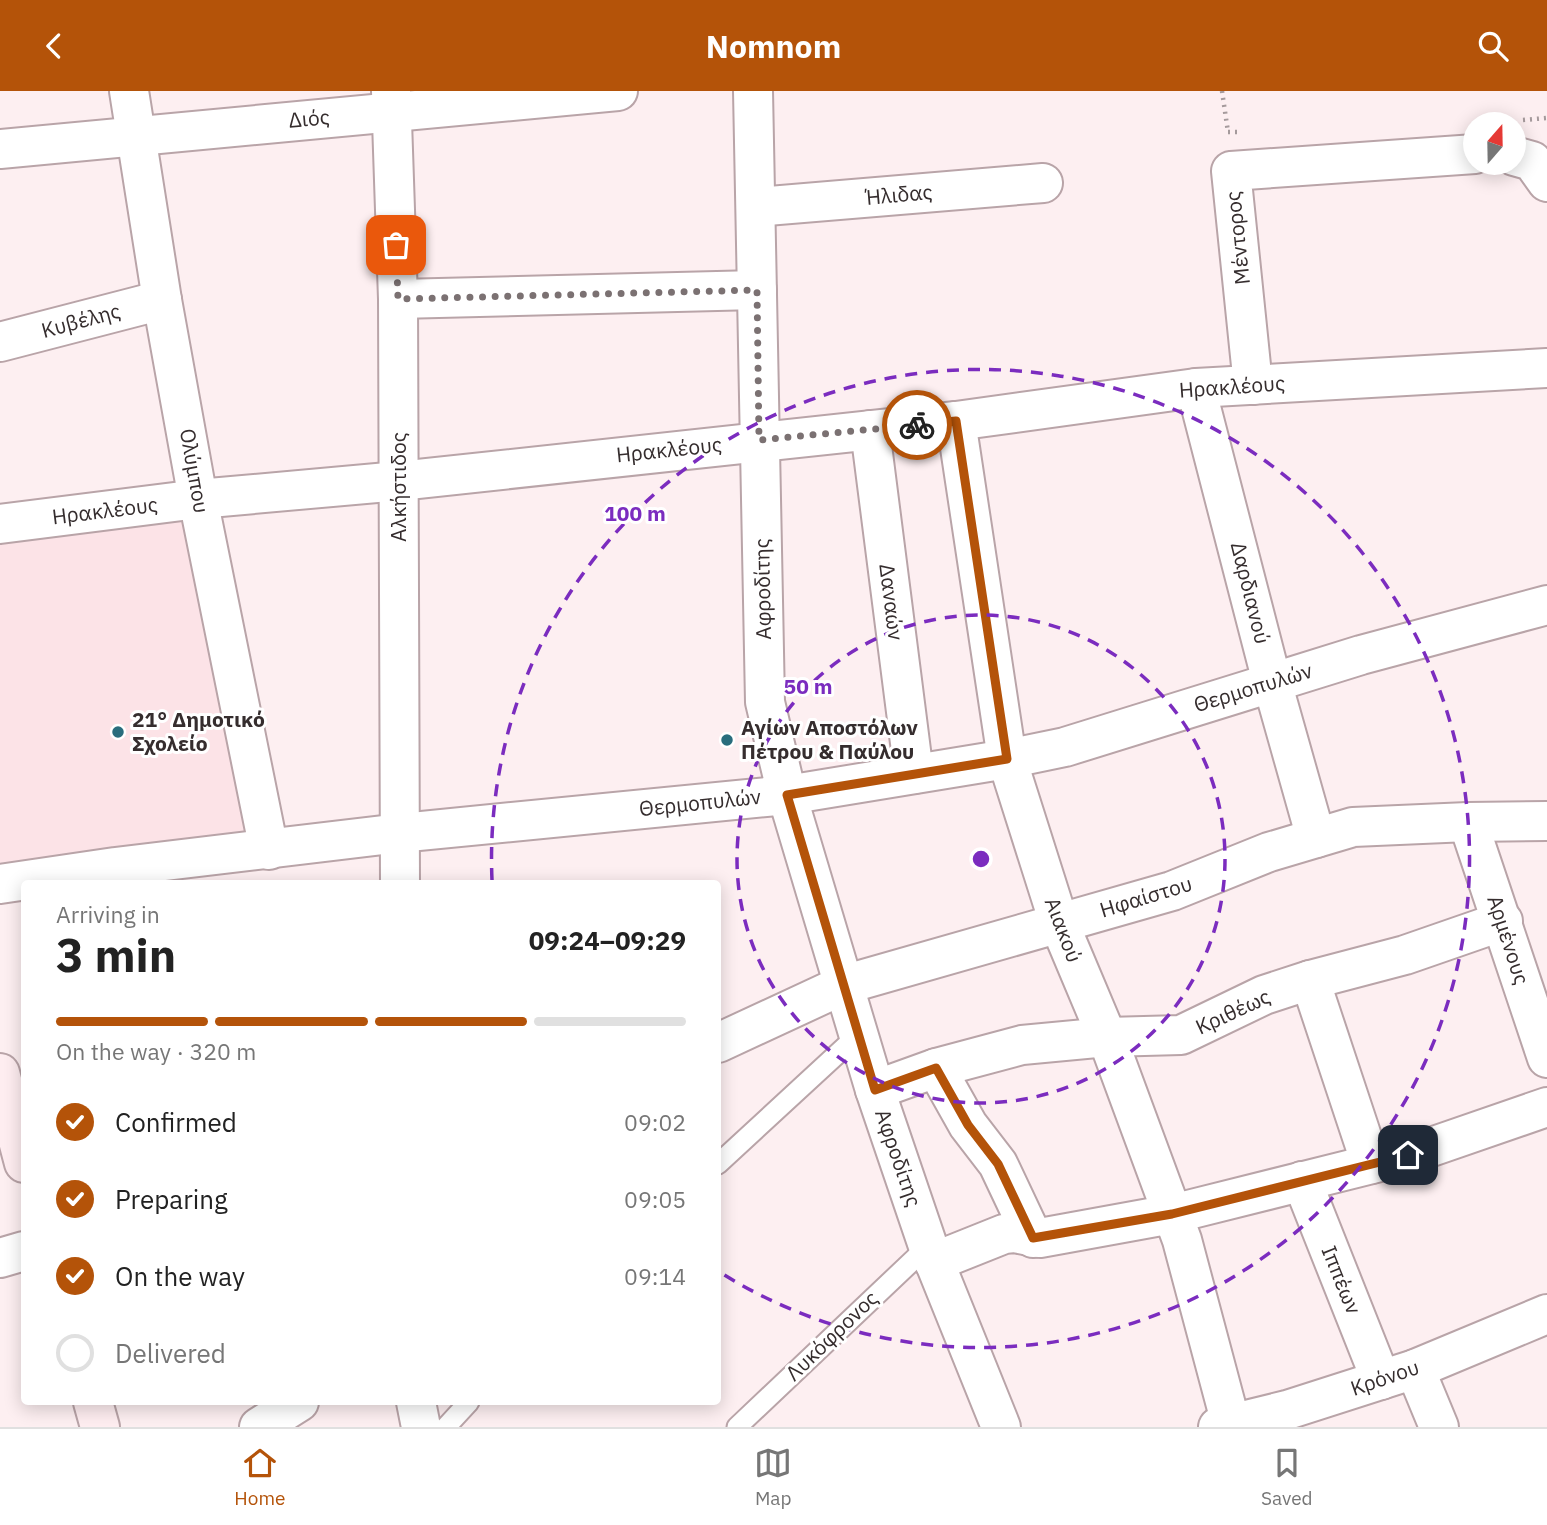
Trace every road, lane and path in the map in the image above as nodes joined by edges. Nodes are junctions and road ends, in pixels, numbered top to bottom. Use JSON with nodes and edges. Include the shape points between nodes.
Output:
{"nodes":[{"id":1,"x":129,"y":91,"type":"edge"},
{"id":2,"x":618,"y":91,"type":"edge"},
{"id":3,"x":753,"y":91,"type":"edge"},
{"id":4,"x":1222,"y":91,"type":"edge"},
{"id":5,"x":391,"y":101,"type":"edge"},
{"id":6,"x":134,"y":136,"type":"junction"},
{"id":7,"x":0,"y":149,"type":"edge"},
{"id":8,"x":1463,"y":155,"type":"edge"},
{"id":9,"x":1231,"y":171,"type":"junction"},
{"id":10,"x":1043,"y":183,"type":"dead end"},
{"id":11,"x":755,"y":207,"type":"junction"},
{"id":12,"x":757,"y":290,"type":"junction"},
{"id":13,"x":398,"y":299,"type":"junction"},
{"id":14,"x":162,"y":300,"type":"junction"},
{"id":15,"x":0,"y":342,"type":"edge"},
{"id":16,"x":1545,"y":373,"type":"edge"},
{"id":17,"x":1253,"y":385,"type":"junction"},
{"id":18,"x":1196,"y":388,"type":"junction"},
{"id":19,"x":956,"y":421,"type":"junction"},
{"id":20,"x":870,"y":430,"type":"junction"},
{"id":21,"x":759,"y":440,"type":"junction"},
{"id":22,"x":399,"y":481,"type":"junction"},
{"id":23,"x":198,"y":499,"type":"junction"},
{"id":24,"x":0,"y":524,"type":"edge"},
{"id":25,"x":1547,"y":605,"type":"edge"},
{"id":26,"x":1272,"y":682,"type":"junction"},
{"id":27,"x":1007,"y":759,"type":"junction"},
{"id":28,"x":914,"y":774,"type":"junction"},
{"id":29,"x":787,"y":795,"type":"junction"},
{"id":30,"x":1547,"y":821,"type":"edge"},
{"id":31,"x":1468,"y":822,"type":"junction"},
{"id":32,"x":400,"y":833,"type":"junction"},
{"id":33,"x":1316,"y":838,"type":"junction"},
{"id":34,"x":269,"y":850,"type":"junction"},
{"id":35,"x":117,"y":875,"type":"edge"},
{"id":36,"x":52,"y":880,"type":"edge"},
{"id":37,"x":400,"y":880,"type":"edge"},
{"id":38,"x":21,"y":882,"type":"edge"},
{"id":39,"x":0,"y":884,"type":"edge"},
{"id":40,"x":1503,"y":921,"type":"junction"},
{"id":41,"x":1059,"y":923,"type":"junction"},
{"id":42,"x":1310,"y":980,"type":"junction"},
{"id":43,"x":843,"y":985,"type":"junction"},
{"id":44,"x":859,"y":1034,"type":"junction"},
{"id":45,"x":1107,"y":1037,"type":"junction"},
{"id":46,"x":721,"y":1043,"type":"edge"},
{"id":47,"x":1547,"y":1058,"type":"edge"},
{"id":48,"x":936,"y":1068,"type":"junction"},
{"id":49,"x":0,"y":1073,"type":"edge"},
{"id":50,"x":875,"y":1090,"type":"junction"},
{"id":51,"x":1547,"y":1107,"type":"edge"},
{"id":52,"x":21,"y":1152,"type":"edge"},
{"id":53,"x":721,"y":1161,"type":"edge"},
{"id":54,"x":1371,"y":1164,"type":"junction"},
{"id":55,"x":1302,"y":1181,"type":"junction"},
{"id":56,"x":1172,"y":1214,"type":"junction"},
{"id":57,"x":1033,"y":1238,"type":"junction"},
{"id":58,"x":21,"y":1252,"type":"edge"},
{"id":59,"x":931,"y":1254,"type":"junction"},
{"id":60,"x":0,"y":1258,"type":"edge"},
{"id":61,"x":1547,"y":1314,"type":"edge"},
{"id":62,"x":1398,"y":1374,"type":"junction"},
{"id":63,"x":94,"y":1405,"type":"edge"},
{"id":64,"x":294,"y":1405,"type":"edge"},
{"id":65,"x":417,"y":1405,"type":"edge"},
{"id":66,"x":466,"y":1405,"type":"edge"},
{"id":67,"x":1224,"y":1425,"type":"edge"},
{"id":68,"x":100,"y":1427,"type":"edge"},
{"id":69,"x":259,"y":1427,"type":"edge"},
{"id":70,"x":421,"y":1427,"type":"edge"},
{"id":71,"x":446,"y":1427,"type":"edge"},
{"id":72,"x":737,"y":1427,"type":"edge"},
{"id":73,"x":1001,"y":1427,"type":"edge"},
{"id":74,"x":1439,"y":1427,"type":"edge"}],
"edges":[{"from":1,"to":6,"type":"street","name":"Ολύμπου"},
{"from":2,"to":5,"type":"street","name":"Διός"},
{"from":3,"to":11,"type":"street","name":"Αφροδίτης"},
{"from":4,"to":9,"type":"path","name":"Μέντορος"},
{"from":5,"to":6,"type":"street","name":"Διός"},
{"from":5,"to":13,"type":"street","name":"Αλκήστιδος"},
{"from":6,"to":7,"type":"street","name":"Διός"},
{"from":6,"to":14,"type":"street","name":"Ολύμπου"},
{"from":8,"to":9,"type":"street"},
{"from":9,"to":17,"type":"street","name":"Μέντορος"},
{"from":10,"to":11,"type":"street","name":"Ήλιδας"},
{"from":11,"to":12,"type":"street","name":"Αφροδίτης"},
{"from":12,"to":13,"type":"street"},
{"from":12,"to":21,"type":"street","name":"Αφροδίτης"},
{"from":13,"to":22,"type":"street","name":"Αλκήστιδος"},
{"from":14,"to":15,"type":"street","name":"Κυβέλης"},
{"from":14,"to":23,"type":"street","name":"Ολύμπου"},
{"from":16,"to":17,"type":"street","name":"Ηρακλέους"},
{"from":17,"to":18,"type":"street","name":"Ηρακλέους"},
{"from":18,"to":19,"type":"street","name":"Ηρακλέους"},
{"from":18,"to":26,"type":"street","name":"Δαρδιανού"},
{"from":19,"to":20,"type":"street","name":"Ηρακλέους"},
{"from":19,"to":27,"type":"street","name":"Αιακού"},
{"from":20,"to":21,"type":"street","name":"Ηρακλέους"},
{"from":20,"to":28,"type":"street","name":"Δαναών"},
{"from":21,"to":22,"type":"street","name":"Ηρακλέους"},
{"from":21,"to":29,"type":"street","name":"Αφροδίτης","via":[[765,702]]},
{"from":22,"to":23,"type":"street","name":"Ηρακλέους"},
{"from":22,"to":32,"type":"street","name":"Αλκήστιδος"},
{"from":23,"to":24,"type":"street","name":"Ηρακλέους"},
{"from":23,"to":34,"type":"street","name":"Ολύμπου"},
{"from":25,"to":26,"type":"street","name":"Θερμοπυλών"},
{"from":26,"to":27,"type":"street","name":"Θερμοπυλών","via":[[1065,747]]},
{"from":26,"to":33,"type":"street","name":"Δαρδιανού"},
{"from":27,"to":28,"type":"street","name":"Θερμοπυλών"},
{"from":27,"to":41,"type":"street","name":"Αιακού"},
{"from":28,"to":29,"type":"street","name":"Θερμοπυλών"},
{"from":29,"to":32,"type":"street","name":"Θερμοπυλών"},
{"from":29,"to":43,"type":"street","name":"Αφροδίτης"},
{"from":30,"to":31,"type":"street","name":"Ηφαίστου"},
{"from":31,"to":33,"type":"street","name":"Ηφαίστου","via":[[1362,825]]},
{"from":31,"to":40,"type":"street","name":"Αρμένους"},
{"from":32,"to":34,"type":"street","name":"Θερμοπυλών"},
{"from":32,"to":37,"type":"street","name":"Αλκήστιδος"},
{"from":33,"to":41,"type":"street","name":"Ηφαίστου","via":[[1172,891]]},
{"from":34,"to":35,"type":"street","name":"Θερμοπυλών"},
{"from":35,"to":36,"type":"street","name":"Θερμοπυλών"},
{"from":38,"to":39,"type":"street","name":"Θερμοπυλών"},
{"from":40,"to":42,"type":"street","name":"Κριθέως","via":[[1405,955]]},
{"from":40,"to":47,"type":"street","name":"Αρμένους"},
{"from":41,"to":43,"type":"street","name":"Ηφαίστου"},
{"from":41,"to":45,"type":"street","name":"Αιακού"},
{"from":42,"to":45,"type":"street","name":"Κριθέως","via":[[1252,1000],[1181,1035]]},
{"from":42,"to":54,"type":"street"},
{"from":43,"to":44,"type":"street","name":"Αφροδίτης"},
{"from":43,"to":46,"type":"street","name":"Ηφαίστου"},
{"from":44,"to":50,"type":"street","name":"Αφροδίτης"},
{"from":44,"to":53,"type":"lane"},
{"from":45,"to":48,"type":"street","name":"Κριθέως","via":[[1022,1045]]},
{"from":45,"to":56,"type":"street","name":"Αιακού"},
{"from":48,"to":50,"type":"street","name":"Κριθέως"},
{"from":48,"to":57,"type":"street","via":[[968,1125],[998,1164]]},
{"from":49,"to":52,"type":"street"},
{"from":50,"to":59,"type":"street","name":"Αφροδίτης"},
{"from":51,"to":54,"type":"street","name":"Λυκόφρoνος"},
{"from":54,"to":55,"type":"street","name":"Λυκόφρoνος"},
{"from":55,"to":56,"type":"street","name":"Λυκόφρoνος"},
{"from":55,"to":62,"type":"street","name":"Ιππέων"},
{"from":56,"to":57,"type":"street","name":"Λυκόφρoνος"},
{"from":56,"to":67,"type":"street","name":"Αιακού"},
{"from":57,"to":59,"type":"street","name":"Λυκόφρoνος","via":[[1004,1234]]},
{"from":58,"to":60,"type":"street"},
{"from":59,"to":72,"type":"lane","name":"Λυκόφρoνος"},
{"from":59,"to":73,"type":"street","name":"Αφροδίτης"},
{"from":61,"to":62,"type":"street","name":"Κρόνου"},
{"from":62,"to":67,"type":"street","name":"Κρόνου"},
{"from":62,"to":74,"type":"street","name":"Ιππέων"},
{"from":63,"to":68,"type":"street"},
{"from":64,"to":69,"type":"street"},
{"from":65,"to":70,"type":"street"},
{"from":66,"to":71,"type":"lane"}]}
